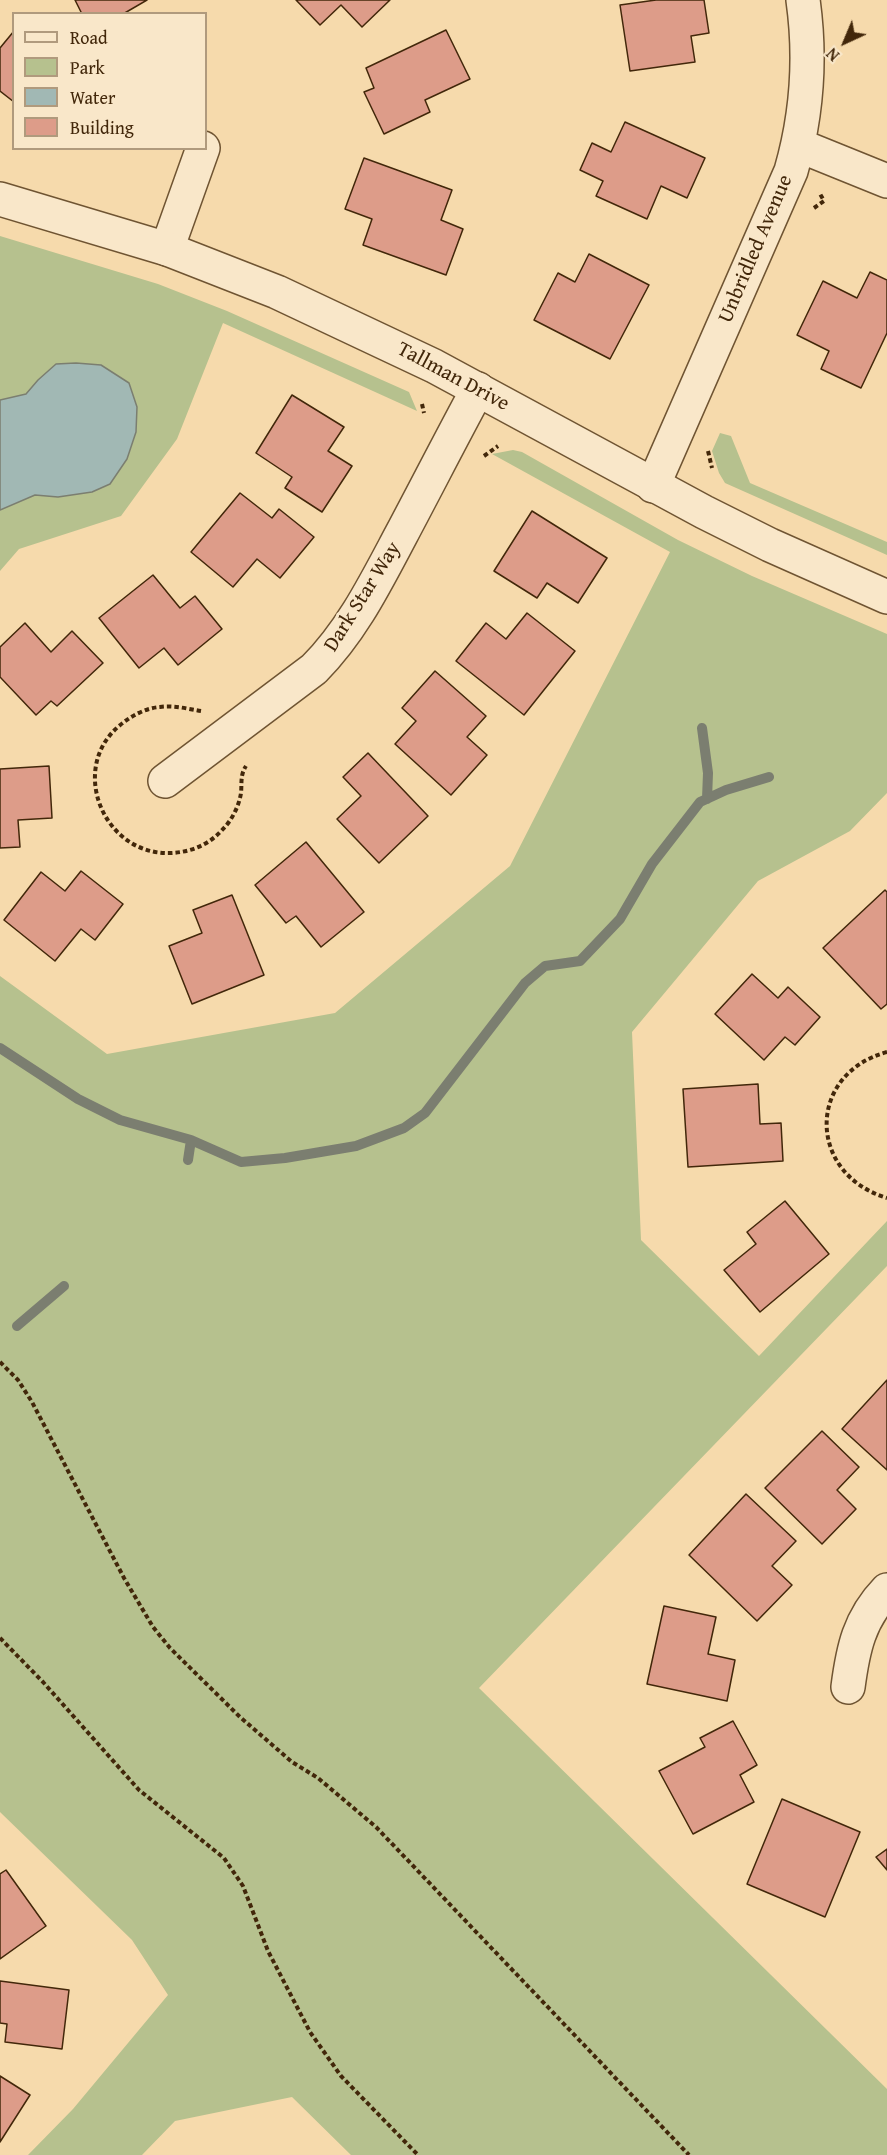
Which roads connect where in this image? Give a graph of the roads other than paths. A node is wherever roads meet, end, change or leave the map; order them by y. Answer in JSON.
{"nodes":[{"id":1,"x":802,"y":0,"type":"edge"},
{"id":2,"x":798,"y":145,"type":"junction"},
{"id":3,"x":202,"y":150,"type":"edge"},
{"id":4,"x":887,"y":182,"type":"edge"},
{"id":5,"x":0,"y":199,"type":"edge"},
{"id":6,"x":167,"y":249,"type":"junction"},
{"id":7,"x":478,"y":389,"type":"junction"},
{"id":8,"x":653,"y":486,"type":"junction"},
{"id":9,"x":887,"y":597,"type":"edge"},
{"id":10,"x":165,"y":781,"type":"dead end"},
{"id":11,"x":887,"y":1590,"type":"edge"},
{"id":12,"x":848,"y":1687,"type":"dead end"}],
"edges":[{"from":1,"to":2,"type":"street","name":"Unbridled Avenue"},
{"from":2,"to":4,"type":"street"},
{"from":2,"to":8,"type":"street","name":"Unbridled Avenue"},
{"from":3,"to":6,"type":"street"},
{"from":5,"to":6,"type":"street","name":"Tallman Drive"},
{"from":6,"to":7,"type":"street","name":"Tallman Drive"},
{"from":7,"to":8,"type":"street","name":"Tallman Drive"},
{"from":7,"to":10,"type":"street","name":"Dark Star Way"},
{"from":8,"to":9,"type":"street","name":"Tallman Drive"},
{"from":11,"to":12,"type":"street"}]}
